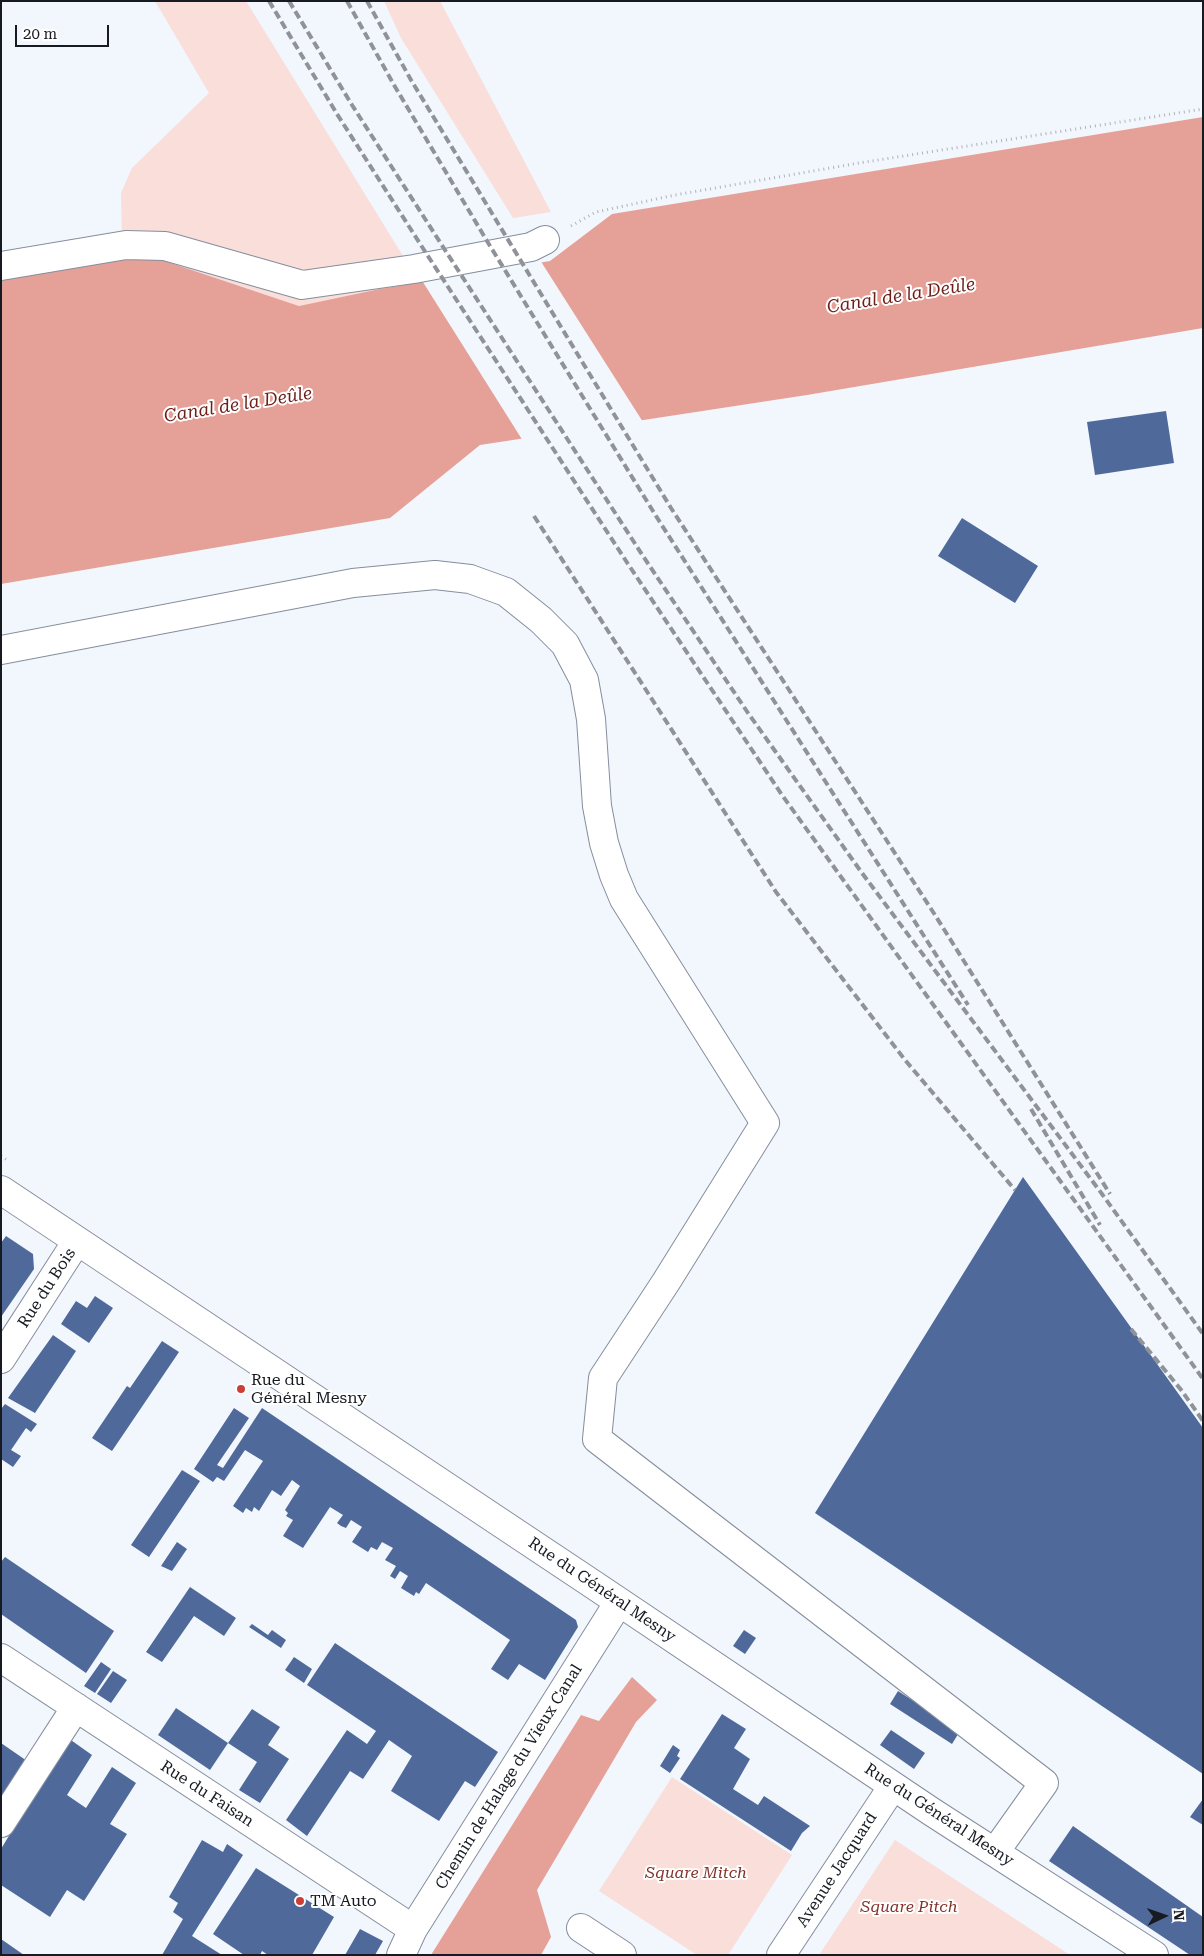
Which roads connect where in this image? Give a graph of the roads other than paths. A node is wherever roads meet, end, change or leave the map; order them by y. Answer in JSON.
{"nodes":[{"id":1,"x":545,"y":240,"type":"road end"},
{"id":2,"x":1,"y":266,"type":"edge"},
{"id":3,"x":1,"y":650,"type":"edge"},
{"id":4,"x":1,"y":1190,"type":"edge"},
{"id":5,"x":77,"y":1241,"type":"junction"},
{"id":6,"x":1,"y":1359,"type":"edge"},
{"id":7,"x":619,"y":1602,"type":"junction"},
{"id":8,"x":1,"y":1658,"type":"edge"},
{"id":9,"x":76,"y":1707,"type":"junction"},
{"id":10,"x":893,"y":1786,"type":"junction"},
{"id":11,"x":1,"y":1823,"type":"edge"},
{"id":12,"x":996,"y":1852,"type":"junction"},
{"id":13,"x":581,"y":1928,"type":"dead end"},
{"id":14,"x":413,"y":1929,"type":"junction"},
{"id":15,"x":401,"y":1955,"type":"edge"},
{"id":16,"x":622,"y":1955,"type":"edge"},
{"id":17,"x":781,"y":1955,"type":"edge"},
{"id":18,"x":1154,"y":1955,"type":"edge"}],
"edges":[{"from":1,"to":2,"type":"street"},
{"from":3,"to":12,"type":"street"},
{"from":4,"to":5,"type":"street","name":"Rue du Général Mesny"},
{"from":5,"to":6,"type":"street","name":"Rue du Bois"},
{"from":5,"to":7,"type":"street","name":"Rue du Général Mesny"},
{"from":7,"to":10,"type":"street","name":"Rue du Général Mesny"},
{"from":7,"to":14,"type":"street","name":"Chemin de Halage du Vieux Canal"},
{"from":8,"to":9,"type":"street","name":"Rue du Faisan"},
{"from":9,"to":11,"type":"street"},
{"from":9,"to":14,"type":"street","name":"Rue du Faisan"},
{"from":10,"to":12,"type":"street","name":"Rue du Général Mesny"},
{"from":10,"to":17,"type":"street","name":"Avenue Jacquard"},
{"from":12,"to":18,"type":"street","name":"Rue du Général Mesny"},
{"from":13,"to":16,"type":"street"},
{"from":14,"to":15,"type":"street","name":"Chemin de Halage du Vieux Canal"}]}
